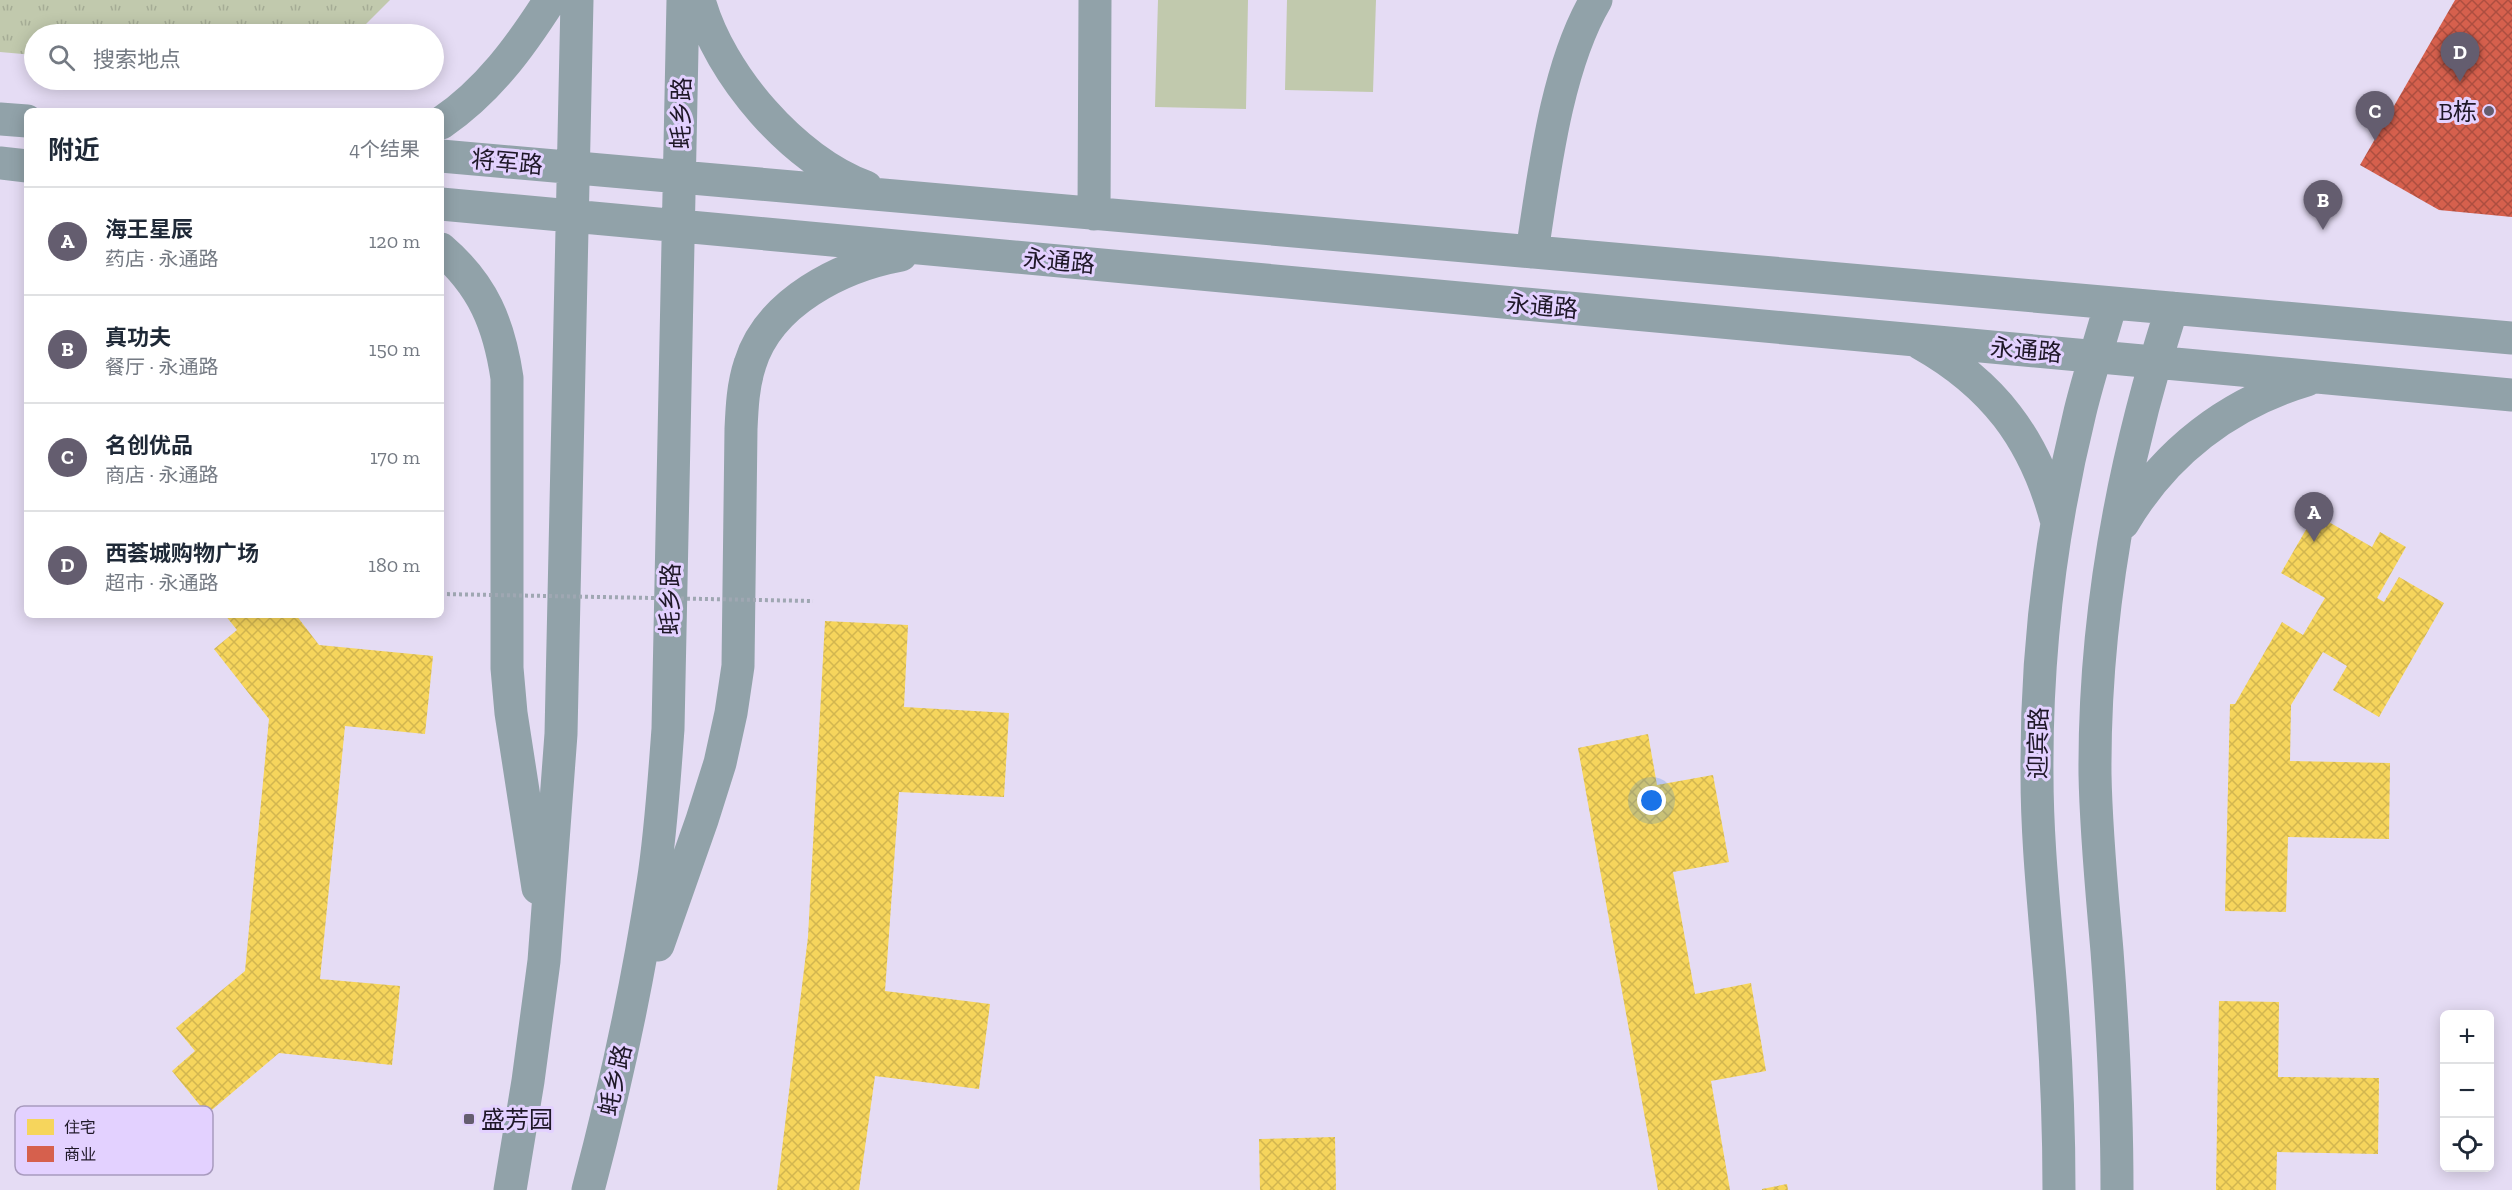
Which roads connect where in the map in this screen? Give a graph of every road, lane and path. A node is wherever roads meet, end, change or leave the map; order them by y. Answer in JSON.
{"nodes":[{"id":1,"x":550,"y":0,"type":"edge"},
{"id":2,"x":577,"y":0,"type":"edge"},
{"id":3,"x":683,"y":0,"type":"edge"},
{"id":4,"x":699,"y":0,"type":"edge"},
{"id":5,"x":1095,"y":0,"type":"edge"},
{"id":6,"x":1596,"y":0,"type":"edge"},
{"id":7,"x":0,"y":119,"type":"edge"},
{"id":8,"x":24,"y":121,"type":"edge"},
{"id":9,"x":444,"y":121,"type":"edge"},
{"id":10,"x":444,"y":156,"type":"edge"},
{"id":11,"x":0,"y":163,"type":"edge"},
{"id":12,"x":24,"y":166,"type":"edge"},
{"id":13,"x":574,"y":168,"type":"junction"},
{"id":14,"x":680,"y":177,"type":"junction"},
{"id":15,"x":896,"y":196,"type":"junction"},
{"id":16,"x":444,"y":204,"type":"edge"},
{"id":17,"x":1094,"y":214,"type":"junction"},
{"id":18,"x":573,"y":216,"type":"junction"},
{"id":19,"x":679,"y":226,"type":"junction"},
{"id":20,"x":939,"y":250,"type":"junction"},
{"id":21,"x":444,"y":252,"type":"edge"},
{"id":22,"x":1532,"y":252,"type":"junction"},
{"id":23,"x":2111,"y":303,"type":"junction"},
{"id":24,"x":2172,"y":308,"type":"junction"},
{"id":25,"x":2512,"y":338,"type":"edge"},
{"id":26,"x":1916,"y":340,"type":"junction"},
{"id":27,"x":2096,"y":357,"type":"junction"},
{"id":28,"x":2154,"y":362,"type":"junction"},
{"id":29,"x":2319,"y":377,"type":"junction"},
{"id":30,"x":2512,"y":395,"type":"edge"},
{"id":31,"x":2057,"y":524,"type":"junction"},
{"id":32,"x":2115,"y":538,"type":"junction"},
{"id":33,"x":444,"y":594,"type":"edge"},
{"id":34,"x":813,"y":601,"type":"dead end"},
{"id":35,"x":544,"y":961,"type":"junction"},
{"id":36,"x":624,"y":1043,"type":"junction"},
{"id":37,"x":510,"y":1190,"type":"edge"},
{"id":38,"x":588,"y":1190,"type":"edge"},
{"id":39,"x":2059,"y":1190,"type":"edge"},
{"id":40,"x":2117,"y":1190,"type":"edge"}],
"edges":[{"from":1,"to":9,"type":"street"},
{"from":2,"to":13,"type":"street"},
{"from":3,"to":14,"type":"street","name":"蚝乡路"},
{"from":4,"to":15,"type":"street"},
{"from":5,"to":17,"type":"street"},
{"from":6,"to":22,"type":"street"},
{"from":7,"to":8,"type":"street"},
{"from":10,"to":13,"type":"street","name":"将军路"},
{"from":11,"to":12,"type":"street"},
{"from":13,"to":14,"type":"street","name":"永通路"},
{"from":13,"to":18,"type":"street"},
{"from":14,"to":15,"type":"street","name":"永通路"},
{"from":14,"to":19,"type":"street","name":"蚝乡路"},
{"from":15,"to":17,"type":"street","name":"永通路"},
{"from":16,"to":18,"type":"street","name":"将军路"},
{"from":17,"to":22,"type":"street","name":"永通路"},
{"from":18,"to":19,"type":"street","name":"永通路"},
{"from":18,"to":35,"type":"street"},
{"from":19,"to":20,"type":"street","name":"永通路"},
{"from":19,"to":36,"type":"street","name":"蚝乡路"},
{"from":20,"to":26,"type":"street","name":"永通路"},
{"from":20,"to":36,"type":"street"},
{"from":21,"to":35,"type":"street"},
{"from":22,"to":23,"type":"street","name":"永通路"},
{"from":23,"to":24,"type":"street","name":"永通路"},
{"from":23,"to":27,"type":"street","name":"迎宾路"},
{"from":24,"to":25,"type":"street","name":"永通路"},
{"from":24,"to":28,"type":"street"},
{"from":26,"to":27,"type":"street","name":"永通路"},
{"from":26,"to":31,"type":"street"},
{"from":27,"to":28,"type":"street","name":"永通路"},
{"from":27,"to":31,"type":"street","name":"迎宾路"},
{"from":28,"to":29,"type":"street","name":"永通路"},
{"from":28,"to":32,"type":"street"},
{"from":29,"to":30,"type":"street","name":"永通路"},
{"from":29,"to":32,"type":"street"},
{"from":31,"to":39,"type":"street","name":"迎宾路"},
{"from":32,"to":40,"type":"street"},
{"from":33,"to":34,"type":"path","bridge":true},
{"from":35,"to":37,"type":"street"},
{"from":36,"to":38,"type":"street","name":"蚝乡路"}]}
